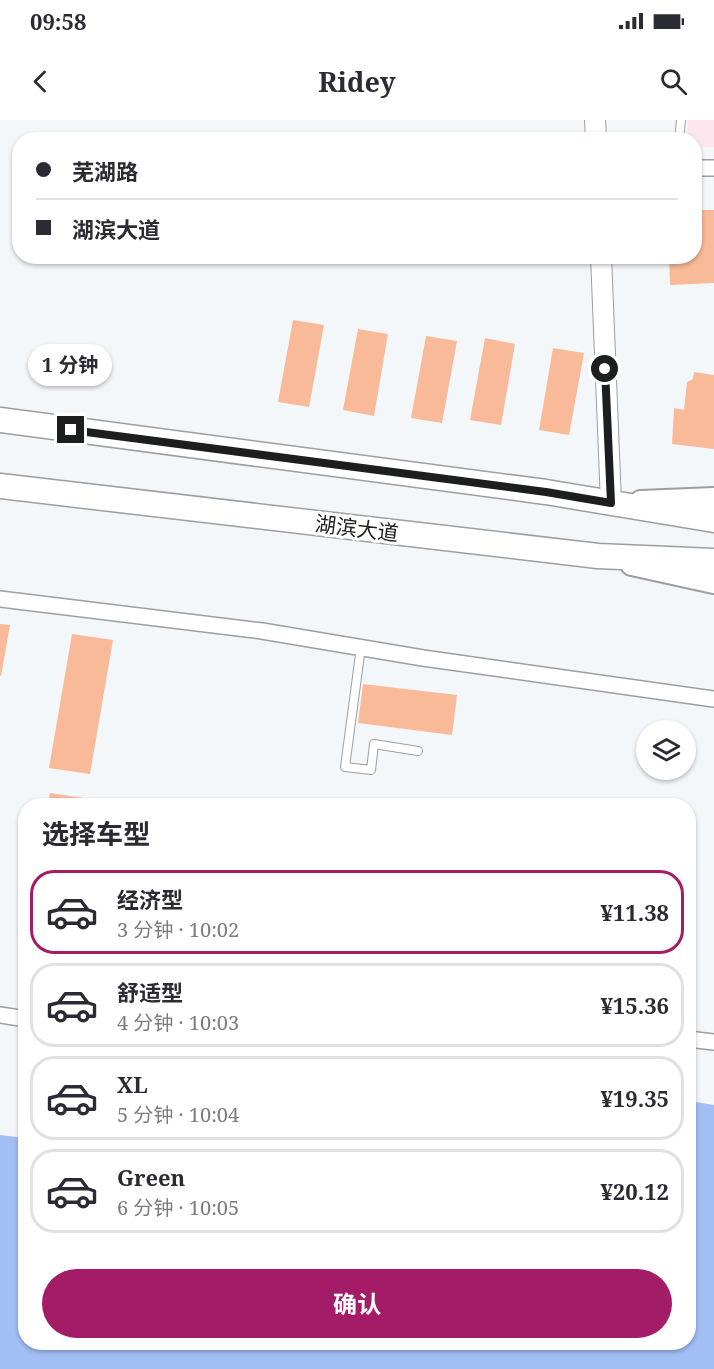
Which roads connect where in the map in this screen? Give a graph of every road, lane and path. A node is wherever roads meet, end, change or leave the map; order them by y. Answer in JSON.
{"nodes":[{"id":1,"x":601,"y":264,"type":"edge"},
{"id":2,"x":0,"y":420,"type":"edge"},
{"id":3,"x":0,"y":486,"type":"edge"},
{"id":4,"x":714,"y":499,"type":"edge"},
{"id":5,"x":611,"y":503,"type":"junction"},
{"id":6,"x":714,"y":520,"type":"edge"},
{"id":7,"x":598,"y":556,"type":"junction"},
{"id":8,"x":714,"y":561,"type":"edge"},
{"id":9,"x":714,"y":582,"type":"edge"},
{"id":10,"x":0,"y":599,"type":"edge"},
{"id":11,"x":361,"y":647,"type":"junction"},
{"id":12,"x":714,"y":699,"type":"edge"},
{"id":13,"x":418,"y":751,"type":"dead end"},
{"id":14,"x":0,"y":1015,"type":"edge"},
{"id":15,"x":18,"y":1018,"type":"edge"},
{"id":16,"x":696,"y":1040,"type":"edge"},
{"id":17,"x":714,"y":1042,"type":"edge"}],
"edges":[{"from":1,"to":5,"type":"street"},
{"from":2,"to":5,"type":"main road"},
{"from":3,"to":7,"type":"main road","name":"湖滨大道"},
{"from":4,"to":5,"type":"main road"},
{"from":5,"to":6,"type":"main road"},
{"from":7,"to":8,"type":"main road","name":"湖滨大道"},
{"from":7,"to":9,"type":"main road"},
{"from":10,"to":11,"type":"street"},
{"from":11,"to":12,"type":"street"},
{"from":11,"to":13,"type":"lane"},
{"from":14,"to":15,"type":"street"},
{"from":16,"to":17,"type":"street"}]}
